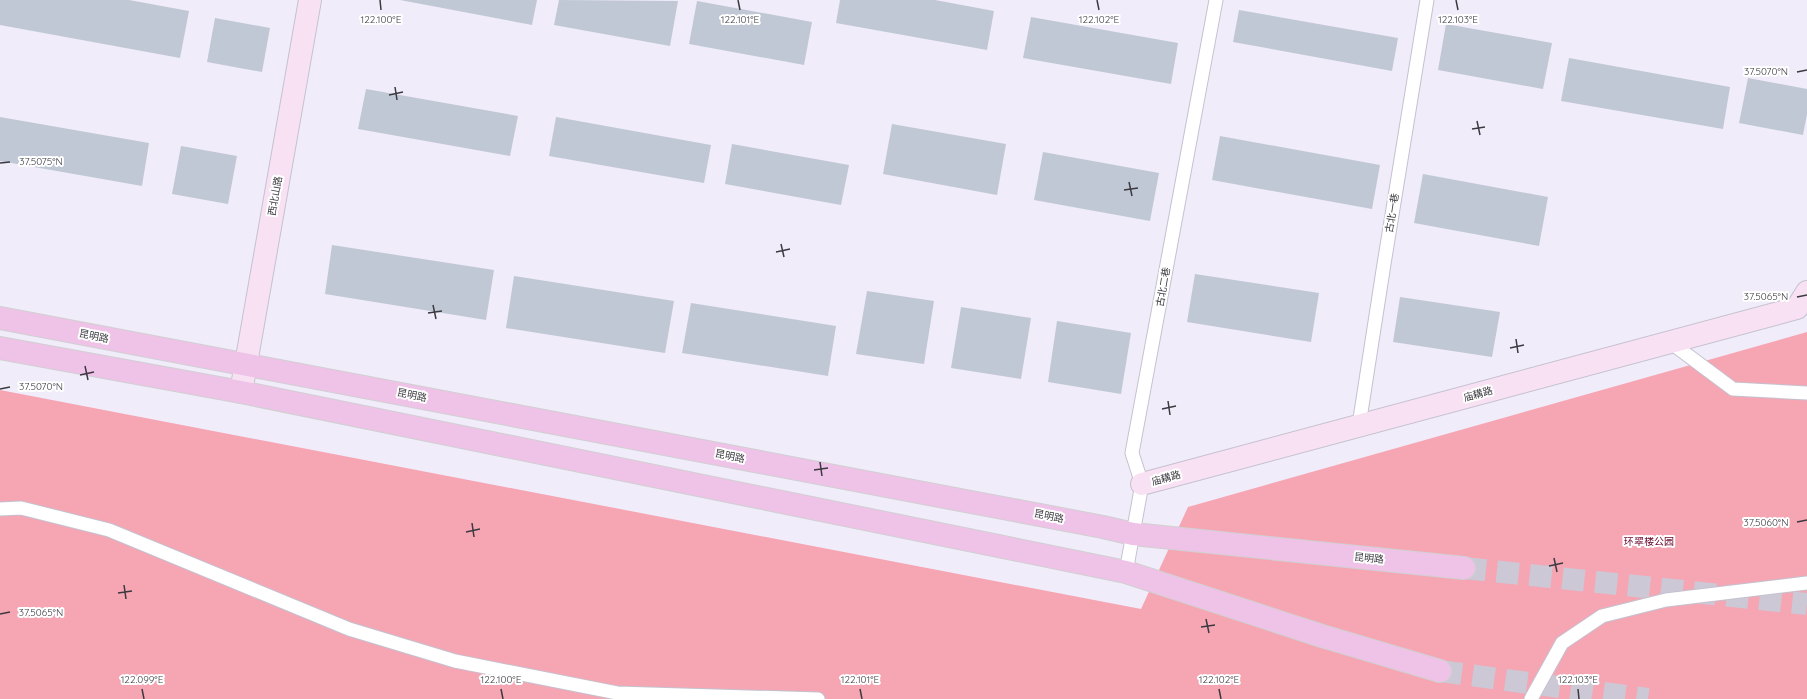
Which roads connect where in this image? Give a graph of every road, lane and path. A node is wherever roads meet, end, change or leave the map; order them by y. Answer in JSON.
{"nodes":[{"id":1,"x":310,"y":0,"type":"edge"},
{"id":2,"x":1216,"y":0,"type":"edge"},
{"id":3,"x":1427,"y":0,"type":"edge"},
{"id":4,"x":1807,"y":292,"type":"edge"},
{"id":5,"x":0,"y":318,"type":"edge"},
{"id":6,"x":1670,"y":342,"type":"junction"},
{"id":7,"x":0,"y":348,"type":"edge"},
{"id":8,"x":245,"y":364,"type":"junction"},
{"id":9,"x":241,"y":392,"type":"junction"},
{"id":10,"x":1807,"y":393,"type":"edge"},
{"id":11,"x":1359,"y":426,"type":"junction"},
{"id":12,"x":1142,"y":484,"type":"junction"},
{"id":13,"x":0,"y":509,"type":"edge"},
{"id":14,"x":1133,"y":534,"type":"junction"},
{"id":15,"x":1464,"y":568,"type":"tunnel mouth"},
{"id":16,"x":1126,"y":572,"type":"junction"},
{"id":17,"x":1807,"y":583,"type":"edge"},
{"id":18,"x":1440,"y":671,"type":"tunnel mouth"},
{"id":19,"x":818,"y":699,"type":"edge"},
{"id":20,"x":1531,"y":699,"type":"edge"}],
"edges":[{"from":1,"to":8,"type":"street","name":"西北山路"},
{"from":2,"to":12,"type":"lane","name":"古北二巷"},
{"from":3,"to":11,"type":"lane","name":"古北一巷"},
{"from":4,"to":6,"type":"street","name":"庙耩路"},
{"from":5,"to":8,"type":"main road","name":"昆明路"},
{"from":6,"to":10,"type":"lane"},
{"from":6,"to":11,"type":"street","name":"庙耩路"},
{"from":7,"to":9,"type":"main road"},
{"from":8,"to":9,"type":"street","name":"西北山路"},
{"from":8,"to":14,"type":"main road","name":"昆明路"},
{"from":9,"to":16,"type":"main road"},
{"from":11,"to":12,"type":"street","name":"庙耩路"},
{"from":12,"to":14,"type":"lane","name":"古北二巷"},
{"from":13,"to":19,"type":"lane"},
{"from":14,"to":15,"type":"main road","name":"昆明路"},
{"from":14,"to":16,"type":"lane","name":"古北二巷"},
{"from":16,"to":18,"type":"main road"},
{"from":17,"to":20,"type":"lane"}]}
